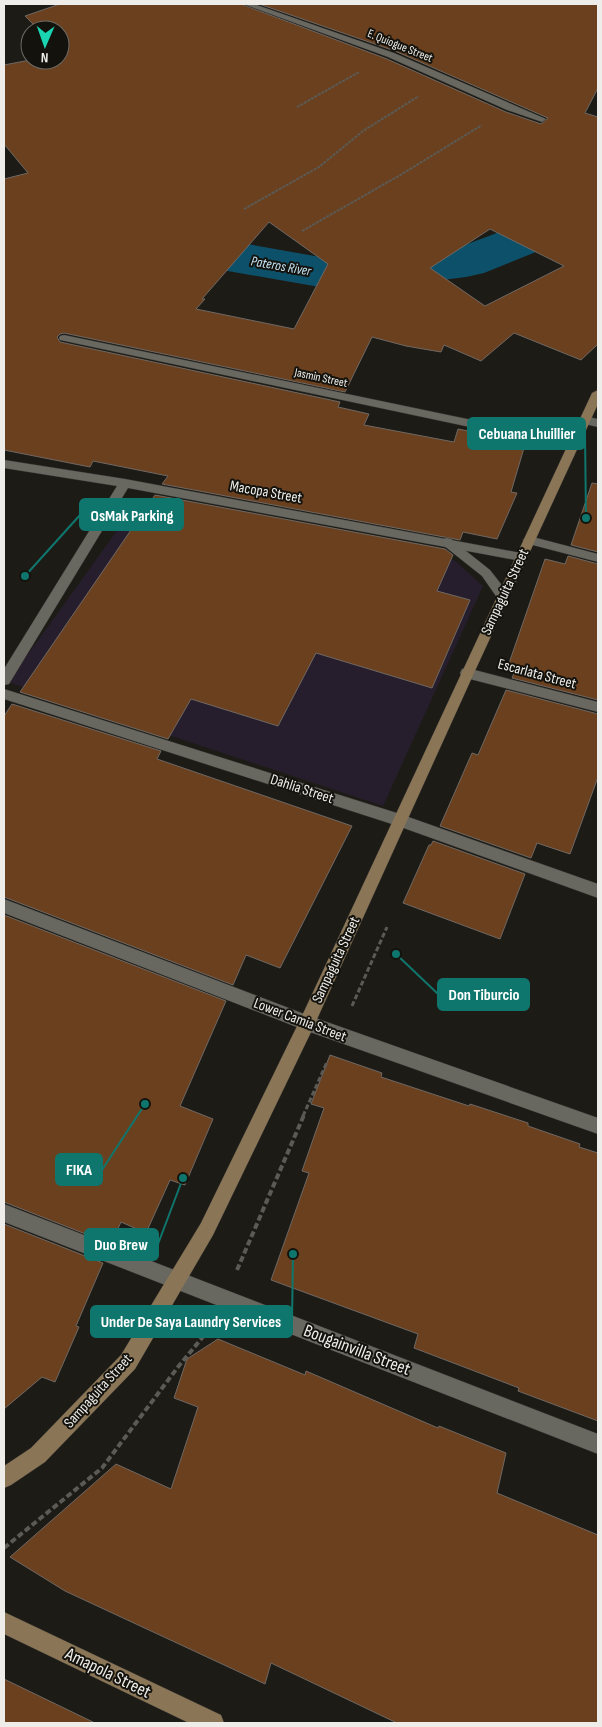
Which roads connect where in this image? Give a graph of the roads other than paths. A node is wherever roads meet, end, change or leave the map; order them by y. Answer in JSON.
{"nodes":[{"id":1,"x":247,"y":4,"type":"edge"},
{"id":2,"x":542,"y":119,"type":"dead end"},
{"id":3,"x":64,"y":338,"type":"dead end"},
{"id":4,"x":598,"y":393,"type":"edge"},
{"id":5,"x":584,"y":420,"type":"junction"},
{"id":6,"x":598,"y":423,"type":"edge"},
{"id":7,"x":573,"y":445,"type":"junction"},
{"id":8,"x":4,"y":464,"type":"edge"},
{"id":9,"x":125,"y":483,"type":"junction"},
{"id":10,"x":530,"y":540,"type":"junction"},
{"id":11,"x":447,"y":542,"type":"junction"},
{"id":12,"x":521,"y":558,"type":"junction"},
{"id":13,"x":598,"y":558,"type":"edge"},
{"id":14,"x":503,"y":596,"type":"junction"},
{"id":15,"x":467,"y":673,"type":"junction"},
{"id":16,"x":5,"y":676,"type":"edge"},
{"id":17,"x":4,"y":694,"type":"edge"},
{"id":18,"x":598,"y":707,"type":"edge"},
{"id":19,"x":400,"y":820,"type":"junction"},
{"id":20,"x":598,"y":891,"type":"edge"},
{"id":21,"x":4,"y":906,"type":"edge"},
{"id":22,"x":307,"y":1023,"type":"junction"},
{"id":23,"x":598,"y":1126,"type":"edge"},
{"id":24,"x":4,"y":1213,"type":"edge"},
{"id":25,"x":174,"y":1281,"type":"junction"},
{"id":26,"x":598,"y":1444,"type":"edge"},
{"id":27,"x":4,"y":1478,"type":"edge"},
{"id":28,"x":4,"y":1623,"type":"edge"},
{"id":29,"x":213,"y":1723,"type":"edge"}],
"edges":[{"from":1,"to":2,"type":"street","name":"E. Quiogue Street"},
{"from":3,"to":7,"type":"street","name":"Jasmin Street"},
{"from":4,"to":5,"type":"street","name":"Sampaguita Street"},
{"from":5,"to":6,"type":"street"},
{"from":5,"to":7,"type":"street","name":"Sampaguita Street"},
{"from":7,"to":10,"type":"street","name":"Sampaguita Street"},
{"from":8,"to":9,"type":"street","name":"Macopa Street"},
{"from":9,"to":11,"type":"street","name":"Macopa Street"},
{"from":9,"to":16,"type":"street"},
{"from":10,"to":12,"type":"street","name":"Sampaguita Street"},
{"from":10,"to":13,"type":"street"},
{"from":11,"to":12,"type":"street","name":"Macopa Street"},
{"from":11,"to":14,"type":"street"},
{"from":12,"to":14,"type":"street","name":"Sampaguita Street"},
{"from":14,"to":15,"type":"street","name":"Sampaguita Street"},
{"from":15,"to":18,"type":"street","name":"Escarlata Street"},
{"from":15,"to":19,"type":"street","name":"Sampaguita Street"},
{"from":17,"to":19,"type":"street","name":"Dahlia Street"},
{"from":19,"to":20,"type":"street","name":"Dahlia Street"},
{"from":19,"to":22,"type":"street","name":"Sampaguita Street"},
{"from":21,"to":22,"type":"street","name":"Lower Camia Street"},
{"from":22,"to":23,"type":"street","name":"Lower Camia Street"},
{"from":22,"to":25,"type":"street","name":"Sampaguita Street"},
{"from":24,"to":25,"type":"street","name":"Bougainvilla Street"},
{"from":25,"to":26,"type":"street","name":"Bougainvilla Street"},
{"from":25,"to":27,"type":"street","name":"Sampaguita Street"},
{"from":28,"to":29,"type":"street","name":"Amapola Street"}]}
